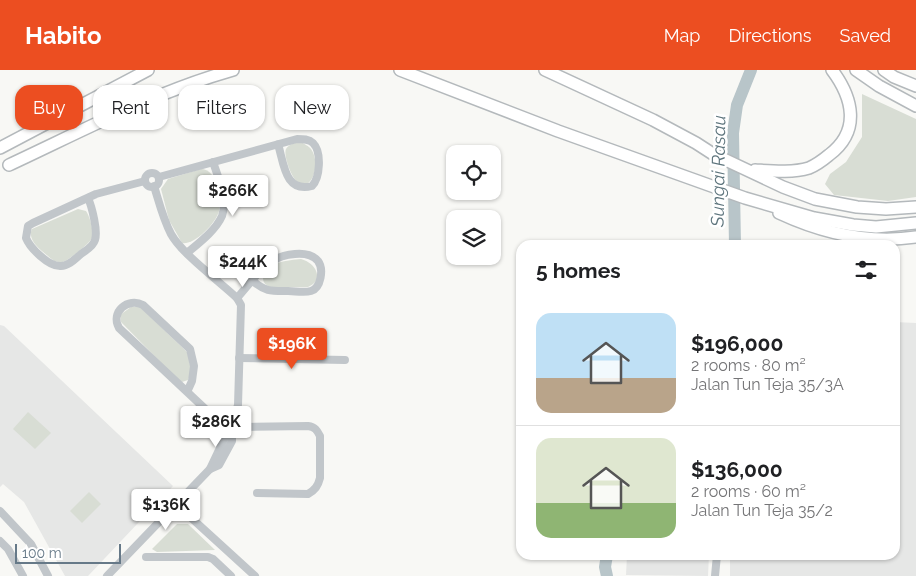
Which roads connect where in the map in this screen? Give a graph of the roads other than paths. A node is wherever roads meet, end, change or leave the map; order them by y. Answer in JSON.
{"nodes":[{"id":1,"x":148,"y":70,"type":"edge"},
{"id":2,"x":233,"y":70,"type":"edge"},
{"id":3,"x":400,"y":70,"type":"edge"},
{"id":4,"x":545,"y":70,"type":"edge"},
{"id":5,"x":832,"y":70,"type":"edge"},
{"id":6,"x":856,"y":70,"type":"edge"},
{"id":7,"x":884,"y":70,"type":"edge"},
{"id":8,"x":916,"y":86,"type":"edge"},
{"id":9,"x":916,"y":106,"type":"edge"},
{"id":10,"x":278,"y":144,"type":"junction"},
{"id":11,"x":0,"y":148,"type":"edge"},
{"id":12,"x":213,"y":162,"type":"junction"},
{"id":13,"x":9,"y":165,"type":"dead end"},
{"id":14,"x":748,"y":170,"type":"junction"},
{"id":15,"x":159,"y":177,"type":"junction"},
{"id":16,"x":145,"y":181,"type":"junction"},
{"id":17,"x":154,"y":186,"type":"junction"},
{"id":18,"x":88,"y":198,"type":"junction"},
{"id":19,"x":745,"y":198,"type":"junction"},
{"id":20,"x":916,"y":207,"type":"edge"},
{"id":21,"x":916,"y":223,"type":"edge"},
{"id":22,"x":916,"y":237,"type":"edge"},
{"id":23,"x":187,"y":253,"type":"junction"},
{"id":24,"x":253,"y":281,"type":"junction"},
{"id":25,"x":237,"y":298,"type":"junction"},
{"id":26,"x":239,"y":358,"type":"junction"},
{"id":27,"x":344,"y":360,"type":"dead end"},
{"id":28,"x":187,"y":392,"type":"junction"},
{"id":29,"x":234,"y":417,"type":"junction"},
{"id":30,"x":223,"y":422,"type":"junction"},
{"id":31,"x":241,"y":427,"type":"junction"},
{"id":32,"x":227,"y":436,"type":"junction"},
{"id":33,"x":210,"y":470,"type":"junction"},
{"id":34,"x":256,"y":494,"type":"dead end"},
{"id":35,"x":176,"y":504,"type":"junction"},
{"id":36,"x":0,"y":511,"type":"edge"},
{"id":37,"x":0,"y":541,"type":"edge"},
{"id":38,"x":146,"y":557,"type":"dead end"},
{"id":39,"x":716,"y":560,"type":"edge"},
{"id":40,"x":22,"y":576,"type":"edge"},
{"id":41,"x":48,"y":576,"type":"edge"},
{"id":42,"x":107,"y":576,"type":"edge"},
{"id":43,"x":231,"y":576,"type":"edge"},
{"id":44,"x":255,"y":576,"type":"edge"},
{"id":45,"x":715,"y":576,"type":"edge"}],
"edges":[{"from":1,"to":11,"type":"highway"},
{"from":2,"to":13,"type":"highway"},
{"from":3,"to":19,"type":"highway"},
{"from":4,"to":14,"type":"highway"},
{"from":5,"to":14,"type":"highway"},
{"from":6,"to":9,"type":"highway"},
{"from":7,"to":8,"type":"highway"},
{"from":10,"to":10,"type":"street"},
{"from":10,"to":12,"type":"street"},
{"from":12,"to":15,"type":"street"},
{"from":12,"to":23,"type":"street"},
{"from":14,"to":20,"type":"highway"},
{"from":15,"to":16,"type":"street"},
{"from":15,"to":17,"type":"street"},
{"from":16,"to":17,"type":"street"},
{"from":16,"to":18,"type":"street"},
{"from":17,"to":23,"type":"street"},
{"from":18,"to":18,"type":"street"},
{"from":19,"to":21,"type":"highway"},
{"from":19,"to":22,"type":"highway"},
{"from":23,"to":25,"type":"street"},
{"from":24,"to":24,"type":"street"},
{"from":24,"to":25,"type":"street"},
{"from":25,"to":26,"type":"street"},
{"from":26,"to":27,"type":"street"},
{"from":26,"to":29,"type":"street"},
{"from":28,"to":28,"type":"street"},
{"from":28,"to":30,"type":"street"},
{"from":29,"to":30,"type":"street"},
{"from":29,"to":31,"type":"street"},
{"from":30,"to":32,"type":"street"},
{"from":31,"to":32,"type":"street"},
{"from":31,"to":34,"type":"street"},
{"from":32,"to":33,"type":"street"},
{"from":32,"to":33,"type":"street"},
{"from":33,"to":35,"type":"street"},
{"from":35,"to":42,"type":"street"},
{"from":35,"to":44,"type":"street"},
{"from":36,"to":41,"type":"street"},
{"from":37,"to":40,"type":"street"},
{"from":38,"to":43,"type":"street"},
{"from":39,"to":45,"type":"street"}]}
